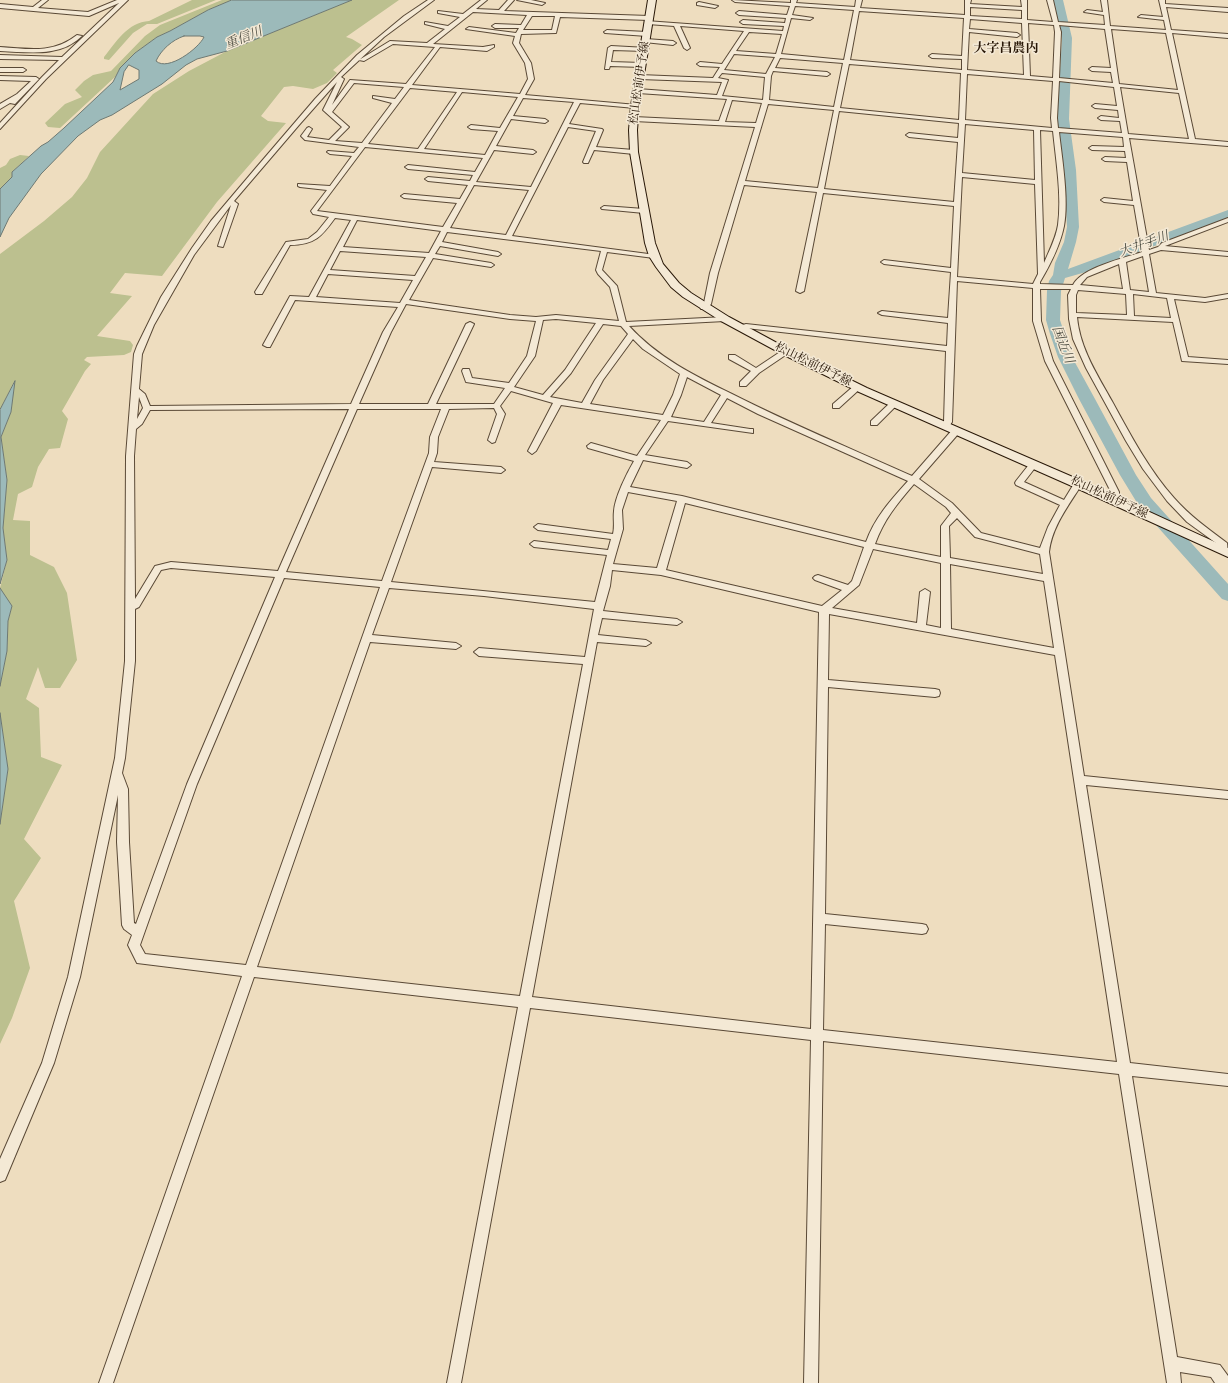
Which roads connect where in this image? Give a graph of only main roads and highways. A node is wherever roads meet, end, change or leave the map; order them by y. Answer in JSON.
{"nodes":[{"id":1,"x":652,"y":0,"type":"edge"},
{"id":2,"x":1227,"y":553,"type":"edge"}],
"edges":[{"from":1,"to":2,"type":"main road","name":"松山松前伊予線"}]}
